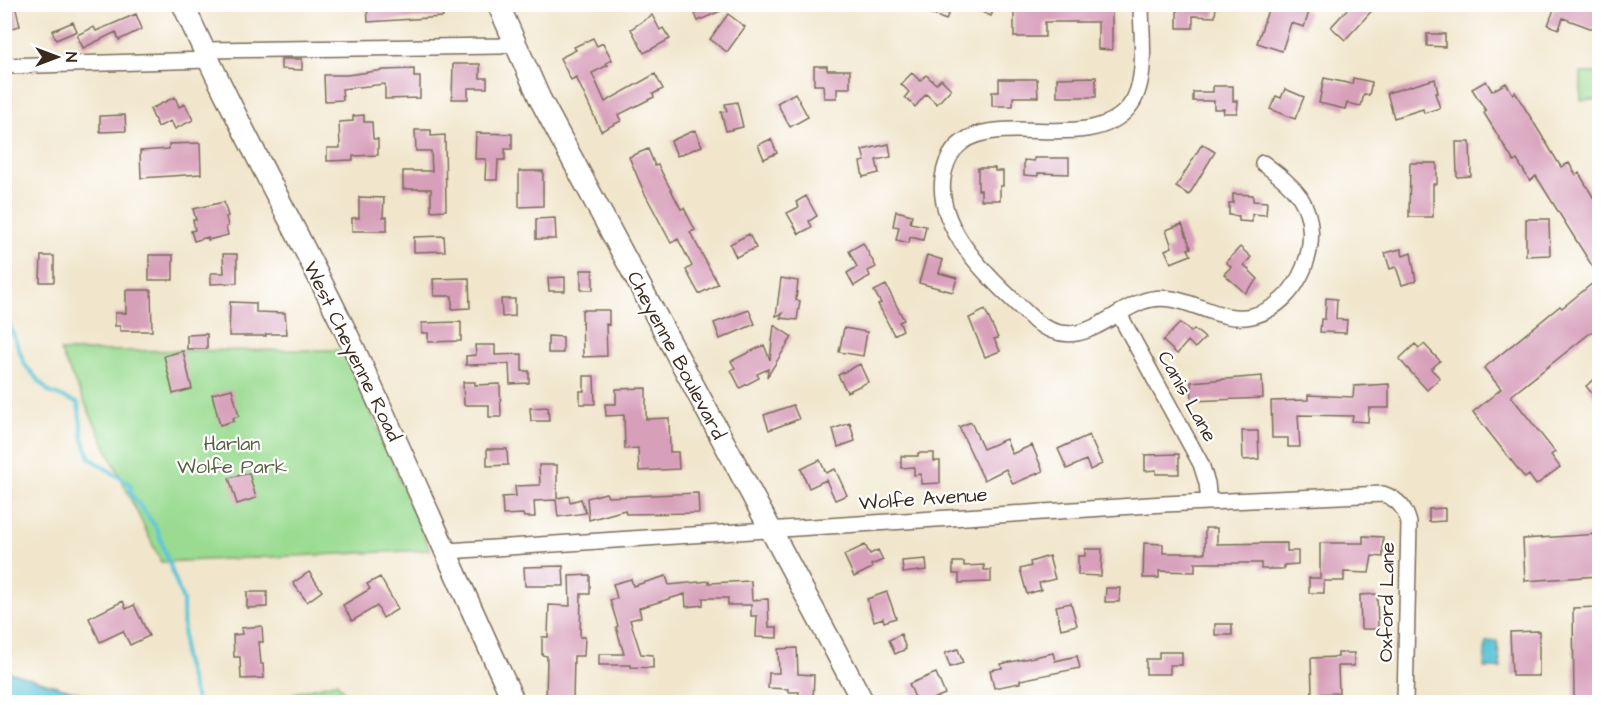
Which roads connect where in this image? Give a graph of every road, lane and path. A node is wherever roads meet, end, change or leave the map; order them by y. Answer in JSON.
{"nodes":[{"id":1,"x":183,"y":4,"type":"edge"},
{"id":2,"x":498,"y":4,"type":"edge"},
{"id":3,"x":1141,"y":4,"type":"edge"},
{"id":4,"x":513,"y":42,"type":"junction"},
{"id":5,"x":206,"y":55,"type":"junction"},
{"id":6,"x":4,"y":66,"type":"edge"},
{"id":7,"x":1263,"y":163,"type":"dead end"},
{"id":8,"x":1119,"y":314,"type":"junction"},
{"id":9,"x":1209,"y":502,"type":"junction"},
{"id":10,"x":1400,"y":504,"type":"joint"},
{"id":11,"x":770,"y":530,"type":"junction"},
{"id":12,"x":447,"y":551,"type":"junction"},
{"id":13,"x":514,"y":702,"type":"edge"},
{"id":14,"x":863,"y":702,"type":"edge"},
{"id":15,"x":1405,"y":702,"type":"edge"}],
"edges":[{"from":1,"to":5,"type":"main road","name":"West Cheyenne Road"},
{"from":2,"to":4,"type":"main road","name":"Cheyenne Boulevard"},
{"from":3,"to":8,"type":"street"},
{"from":4,"to":5,"type":"street"},
{"from":4,"to":11,"type":"main road","name":"Cheyenne Boulevard"},
{"from":5,"to":6,"type":"street"},
{"from":5,"to":12,"type":"main road","name":"West Cheyenne Road"},
{"from":7,"to":8,"type":"street"},
{"from":8,"to":9,"type":"street","name":"Canis Lane"},
{"from":9,"to":10,"type":"street","name":"Wolfe Avenue"},
{"from":9,"to":11,"type":"street","name":"Wolfe Avenue"},
{"from":10,"to":15,"type":"street","name":"Oxford Lane"},
{"from":11,"to":12,"type":"street","name":"Wolfe Avenue"},
{"from":11,"to":14,"type":"main road","name":"Cheyenne Boulevard"},
{"from":12,"to":13,"type":"main road","name":"West Cheyenne Road"}]}
